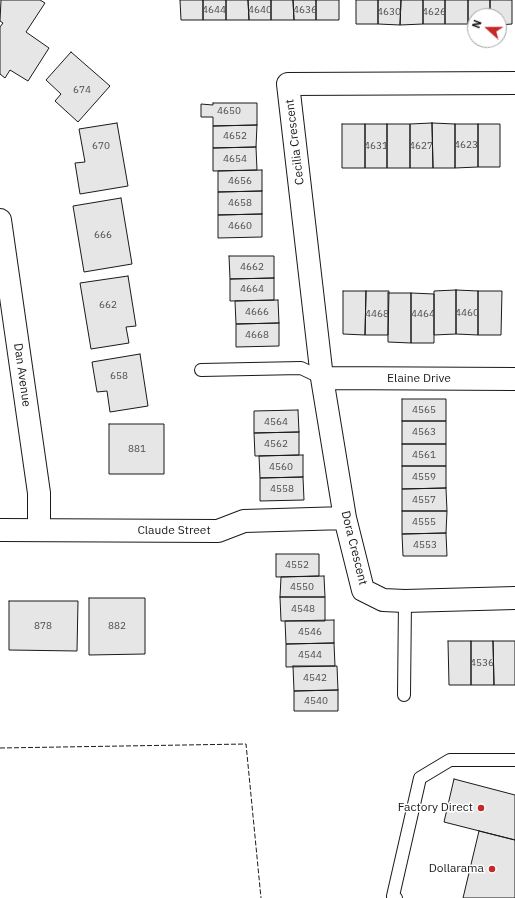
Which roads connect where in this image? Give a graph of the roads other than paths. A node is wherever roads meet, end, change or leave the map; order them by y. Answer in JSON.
{"nodes":[{"id":1,"x":515,"y":84,"type":"edge"},
{"id":2,"x":0,"y":220,"type":"edge"},
{"id":3,"x":201,"y":370,"type":"dead end"},
{"id":4,"x":322,"y":378,"type":"junction"},
{"id":5,"x":515,"y":379,"type":"edge"},
{"id":6,"x":346,"y":518,"type":"junction"},
{"id":7,"x":0,"y":530,"type":"edge"},
{"id":8,"x":39,"y":530,"type":"junction"},
{"id":9,"x":515,"y":598,"type":"edge"},
{"id":10,"x":405,"y":601,"type":"junction"},
{"id":11,"x":404,"y":695,"type":"dead end"},
{"id":12,"x":515,"y":760,"type":"edge"},
{"id":13,"x":396,"y":898,"type":"edge"}],
"edges":[{"from":1,"to":4,"type":"street","name":"Cecilia Crescent"},
{"from":2,"to":8,"type":"street","name":"Dan Avenue"},
{"from":3,"to":4,"type":"lane"},
{"from":4,"to":5,"type":"street","name":"Elaine Drive"},
{"from":4,"to":6,"type":"street","name":"Dora Crescent"},
{"from":6,"to":8,"type":"street","name":"Claude Street"},
{"from":6,"to":10,"type":"street","name":"Dora Crescent"},
{"from":7,"to":8,"type":"street","name":"Claude Street"},
{"from":9,"to":10,"type":"street","name":"Dora Crescent"},
{"from":10,"to":11,"type":"lane"},
{"from":12,"to":13,"type":"lane"}]}
